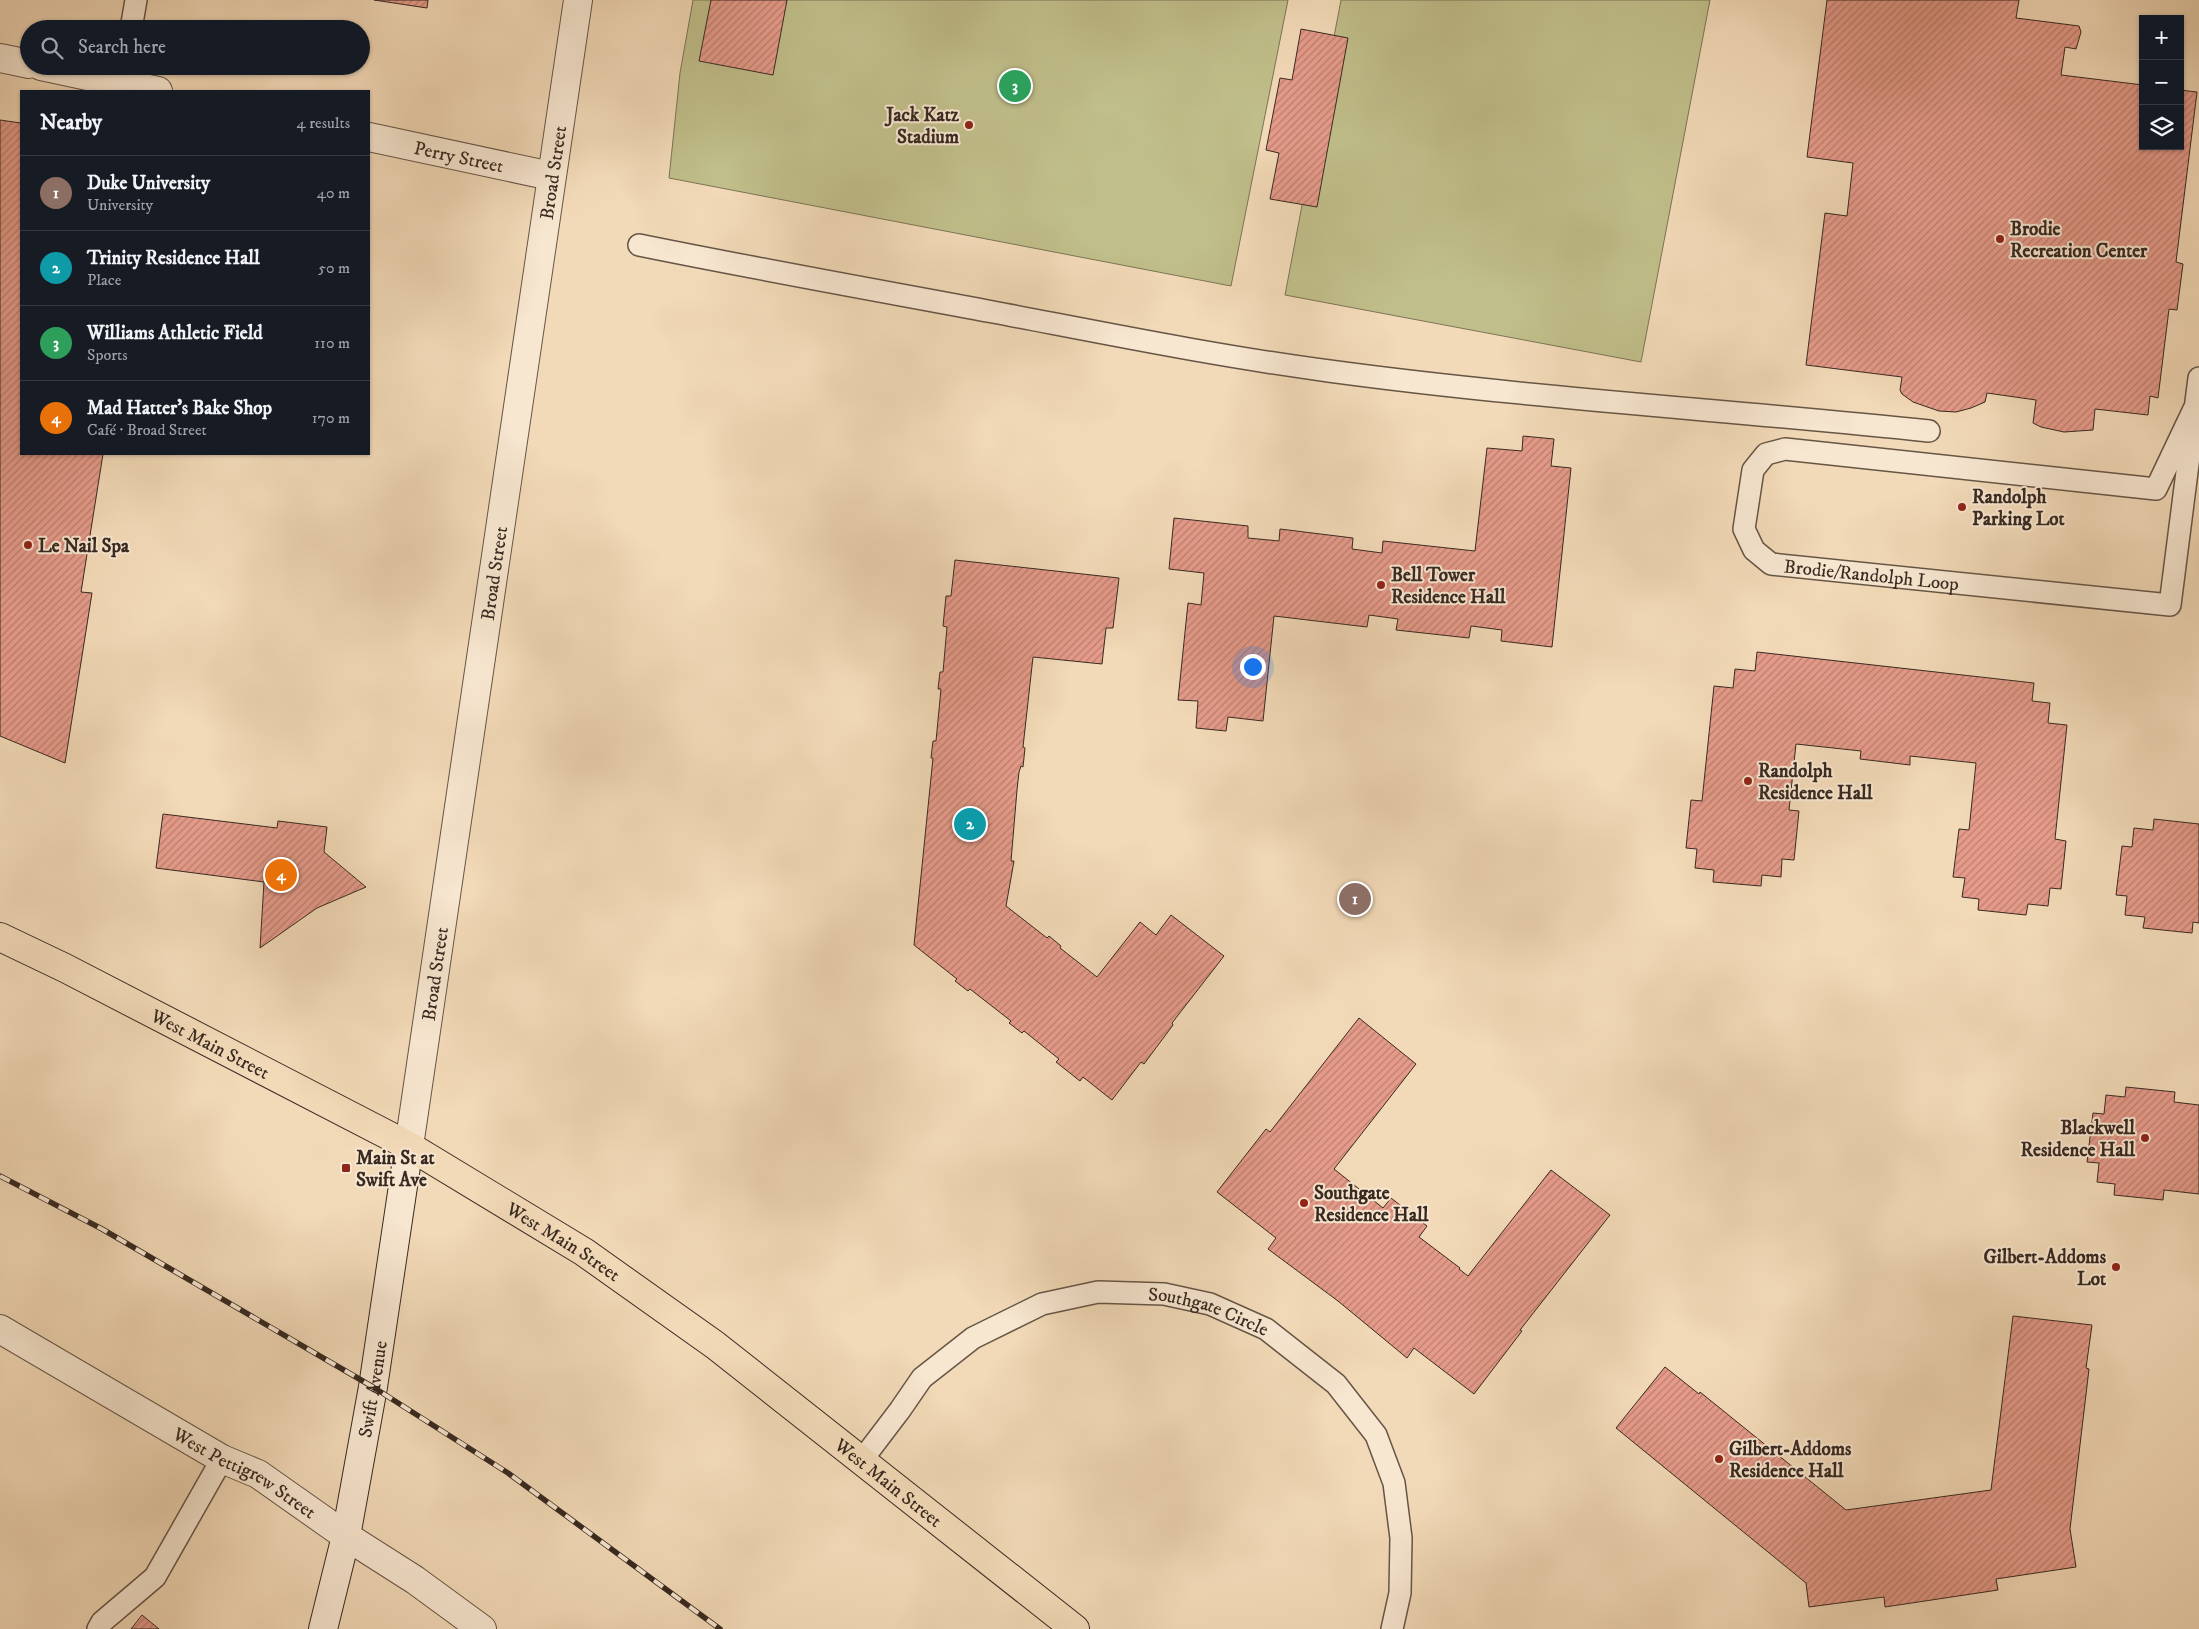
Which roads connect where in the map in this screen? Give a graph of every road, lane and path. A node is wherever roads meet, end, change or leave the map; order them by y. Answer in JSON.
{"nodes":[{"id":1,"x":136,"y":0,"type":"edge"},
{"id":2,"x":578,"y":0,"type":"edge"},
{"id":3,"x":133,"y":20,"type":"edge"},
{"id":4,"x":0,"y":58,"type":"edge"},
{"id":5,"x":20,"y":62,"type":"edge"},
{"id":6,"x":123,"y":75,"type":"edge"},
{"id":7,"x":156,"y":90,"type":"edge"},
{"id":8,"x":370,"y":137,"type":"edge"},
{"id":9,"x":551,"y":176,"type":"junction"},
{"id":10,"x":639,"y":244,"type":"dead end"},
{"id":11,"x":2199,"y":378,"type":"edge"},
{"id":12,"x":2194,"y":409,"type":"junction"},
{"id":13,"x":1929,"y":431,"type":"dead end"},
{"id":14,"x":0,"y":937,"type":"edge"},
{"id":15,"x":409,"y":1146,"type":"junction"},
{"id":16,"x":0,"y":1329,"type":"edge"},
{"id":17,"x":222,"y":1459,"type":"junction"},
{"id":18,"x":862,"y":1460,"type":"junction"},
{"id":19,"x":346,"y":1536,"type":"junction"},
{"id":20,"x":98,"y":1629,"type":"edge"},
{"id":21,"x":323,"y":1629,"type":"edge"},
{"id":22,"x":482,"y":1629,"type":"edge"},
{"id":23,"x":1075,"y":1629,"type":"edge"},
{"id":24,"x":1392,"y":1629,"type":"edge"}],
"edges":[{"from":1,"to":3,"type":"lane"},
{"from":2,"to":9,"type":"street","name":"Broad Street"},
{"from":4,"to":5,"type":"street"},
{"from":6,"to":7,"type":"street"},
{"from":8,"to":9,"type":"street","name":"Perry Street"},
{"from":9,"to":15,"type":"street","name":"Broad Street"},
{"from":10,"to":13,"type":"lane"},
{"from":11,"to":12,"type":"lane"},
{"from":12,"to":12,"type":"lane","name":"Brodie/Randolph Loop"},
{"from":14,"to":15,"type":"main road","name":"West Main Street"},
{"from":15,"to":18,"type":"main road","name":"West Main Street"},
{"from":15,"to":19,"type":"street","name":"Swift Avenue"},
{"from":16,"to":17,"type":"street","name":"West Pettigrew Street"},
{"from":17,"to":19,"type":"street","name":"West Pettigrew Street"},
{"from":17,"to":20,"type":"lane"},
{"from":18,"to":23,"type":"main road","name":"West Main Street"},
{"from":18,"to":24,"type":"lane","name":"Southgate Circle"},
{"from":19,"to":21,"type":"street","name":"Swift Avenue"},
{"from":19,"to":22,"type":"street","name":"West Pettigrew Street"}]}
